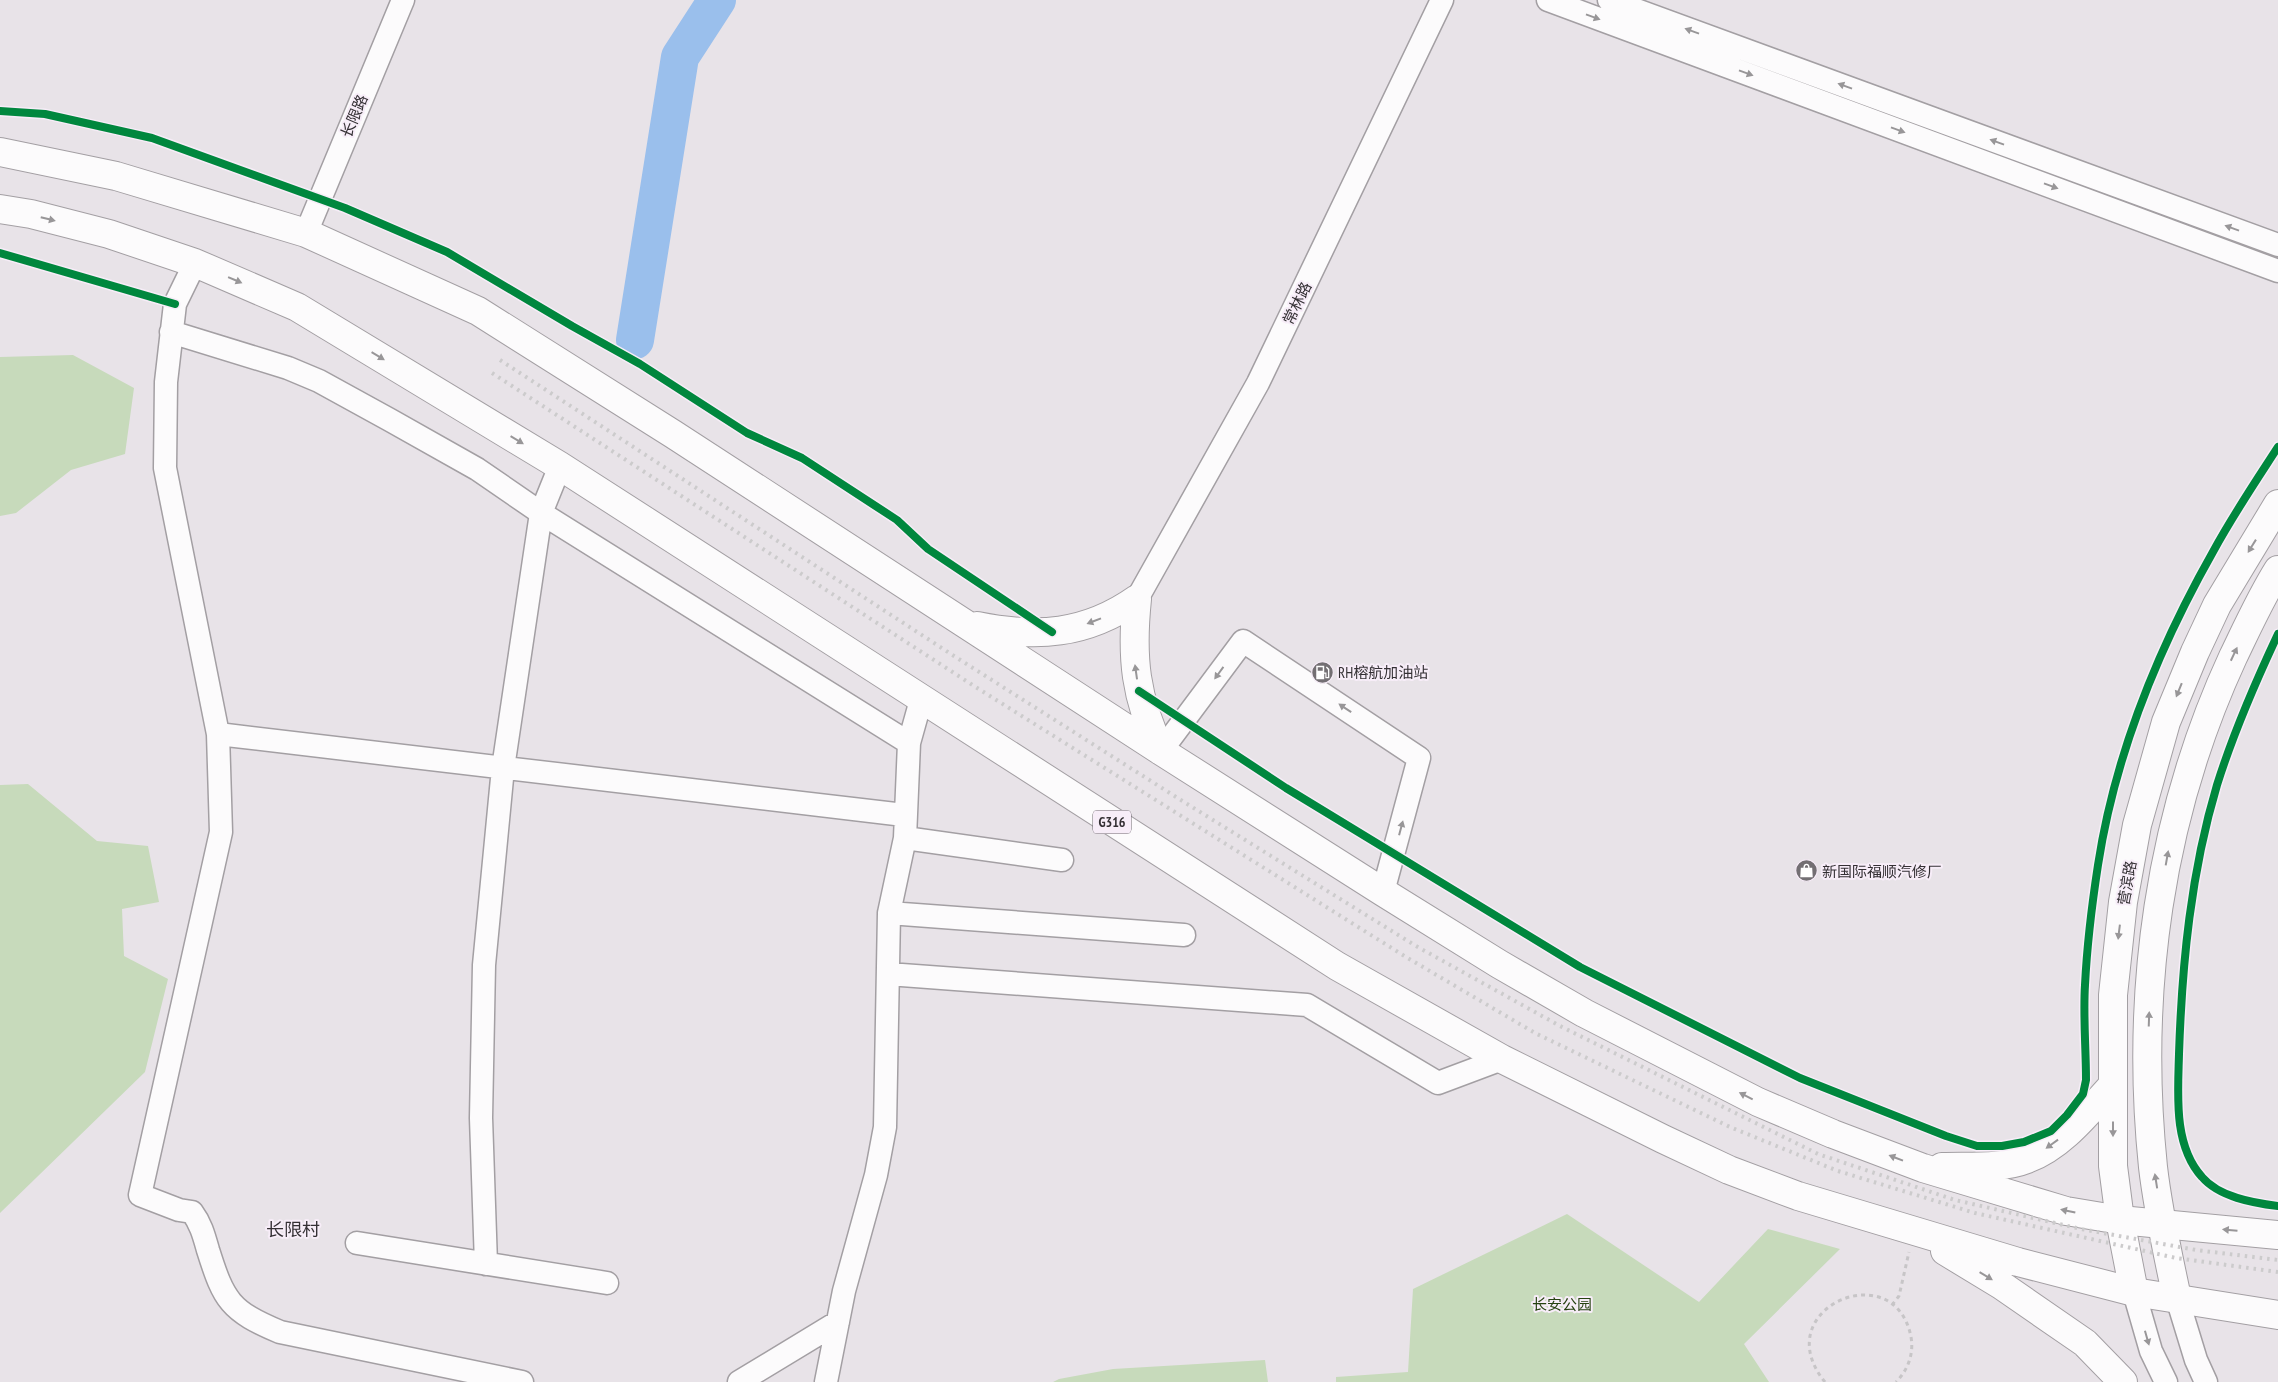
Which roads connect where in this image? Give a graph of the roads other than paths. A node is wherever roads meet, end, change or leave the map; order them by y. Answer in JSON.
{"nodes":[{"id":1,"x":402,"y":0,"type":"edge"},
{"id":2,"x":1442,"y":0,"type":"edge"},
{"id":3,"x":1548,"y":0,"type":"edge"},
{"id":4,"x":1609,"y":0,"type":"edge"},
{"id":5,"x":0,"y":152,"type":"edge"},
{"id":6,"x":0,"y":209,"type":"edge"},
{"id":7,"x":306,"y":233,"type":"junction"},
{"id":8,"x":2278,"y":245,"type":"edge"},
{"id":9,"x":195,"y":263,"type":"junction"},
{"id":10,"x":2278,"y":270,"type":"edge"},
{"id":11,"x":171,"y":332,"type":"junction"},
{"id":12,"x":560,"y":466,"type":"junction"},
{"id":13,"x":2278,"y":504,"type":"edge"},
{"id":14,"x":541,"y":513,"type":"junction"},
{"id":15,"x":2278,"y":570,"type":"edge"},
{"id":16,"x":1137,"y":598,"type":"junction"},
{"id":17,"x":965,"y":624,"type":"junction"},
{"id":18,"x":921,"y":700,"type":"junction"},
{"id":19,"x":218,"y":734,"type":"junction"},
{"id":20,"x":909,"y":744,"type":"junction"},
{"id":21,"x":1161,"y":751,"type":"junction"},
{"id":22,"x":503,"y":768,"type":"junction"},
{"id":23,"x":904,"y":815,"type":"junction"},
{"id":24,"x":904,"y":838,"type":"junction"},
{"id":25,"x":1062,"y":860,"type":"dead end"},
{"id":26,"x":1383,"y":892,"type":"junction"},
{"id":27,"x":889,"y":913,"type":"junction"},
{"id":28,"x":1184,"y":935,"type":"dead end"},
{"id":29,"x":888,"y":974,"type":"junction"},
{"id":30,"x":1502,"y":1059,"type":"junction"},
{"id":31,"x":2112,"y":1086,"type":"junction"},
{"id":32,"x":1922,"y":1168,"type":"junction"},
{"id":33,"x":2120,"y":1220,"type":"junction"},
{"id":34,"x":2162,"y":1225,"type":"junction"},
{"id":35,"x":1914,"y":1232,"type":"junction"},
{"id":36,"x":2278,"y":1235,"type":"edge"},
{"id":37,"x":357,"y":1243,"type":"dead end"},
{"id":38,"x":486,"y":1264,"type":"junction"},
{"id":39,"x":607,"y":1283,"type":"dead end"},
{"id":40,"x":2134,"y":1292,"type":"junction"},
{"id":41,"x":2177,"y":1298,"type":"junction"},
{"id":42,"x":2278,"y":1315,"type":"edge"},
{"id":43,"x":838,"y":1322,"type":"junction"},
{"id":44,"x":522,"y":1382,"type":"edge"},
{"id":45,"x":739,"y":1382,"type":"edge"},
{"id":46,"x":826,"y":1382,"type":"edge"},
{"id":47,"x":2123,"y":1382,"type":"edge"},
{"id":48,"x":2166,"y":1382,"type":"edge"},
{"id":49,"x":2206,"y":1382,"type":"edge"}],
"edges":[{"from":1,"to":7,"type":"street","name":"长限路"},
{"from":2,"to":16,"type":"street","name":"常林路"},
{"from":3,"to":10,"type":"street","one_way":true},
{"from":8,"to":4,"type":"street","one_way":true},
{"from":5,"to":7,"type":"main road"},
{"from":6,"to":9,"type":"main road","number":"G316","one_way":true},
{"from":7,"to":17,"type":"main road"},
{"from":9,"to":11,"type":"street"},
{"from":9,"to":12,"type":"main road","number":"G316","one_way":true},
{"from":11,"to":14,"type":"street"},
{"from":11,"to":19,"type":"street"},
{"from":12,"to":14,"type":"street"},
{"from":12,"to":18,"type":"main road","number":"G316"},
{"from":13,"to":31,"type":"main road","name":"营滨路","one_way":true},
{"from":14,"to":20,"type":"street"},
{"from":14,"to":22,"type":"street"},
{"from":34,"to":15,"type":"main road","one_way":true},
{"from":16,"to":17,"type":"main road","one_way":true},
{"from":21,"to":16,"type":"main road","one_way":true},
{"from":17,"to":21,"type":"main road"},
{"from":18,"to":20,"type":"street"},
{"from":18,"to":30,"type":"main road","number":"G316"},
{"from":19,"to":22,"type":"street"},
{"from":19,"to":44,"type":"street"},
{"from":20,"to":23,"type":"street"},
{"from":21,"to":26,"type":"main road"},
{"from":26,"to":21,"type":"street","one_way":true},
{"from":22,"to":23,"type":"street"},
{"from":22,"to":38,"type":"street"},
{"from":23,"to":24,"type":"street"},
{"from":24,"to":25,"type":"street"},
{"from":24,"to":27,"type":"street"},
{"from":32,"to":26,"type":"main road","one_way":true},
{"from":27,"to":28,"type":"street"},
{"from":27,"to":29,"type":"street"},
{"from":29,"to":30,"type":"street"},
{"from":29,"to":43,"type":"street"},
{"from":30,"to":35,"type":"main road","number":"G316"},
{"from":31,"to":32,"type":"main road","one_way":true},
{"from":31,"to":33,"type":"main road","name":"营滨路","one_way":true},
{"from":33,"to":32,"type":"main road","one_way":true},
{"from":33,"to":34,"type":"main road"},
{"from":33,"to":40,"type":"main road","name":"营滨路"},
{"from":36,"to":34,"type":"main road","one_way":true},
{"from":34,"to":41,"type":"main road"},
{"from":35,"to":40,"type":"main road","number":"G316"},
{"from":35,"to":47,"type":"main road","one_way":true},
{"from":37,"to":38,"type":"street"},
{"from":38,"to":39,"type":"street"},
{"from":40,"to":41,"type":"main road","number":"G316"},
{"from":40,"to":48,"type":"street","one_way":true},
{"from":41,"to":42,"type":"main road","number":"G316"},
{"from":41,"to":49,"type":"street"},
{"from":43,"to":45,"type":"street"},
{"from":43,"to":46,"type":"street"}]}
